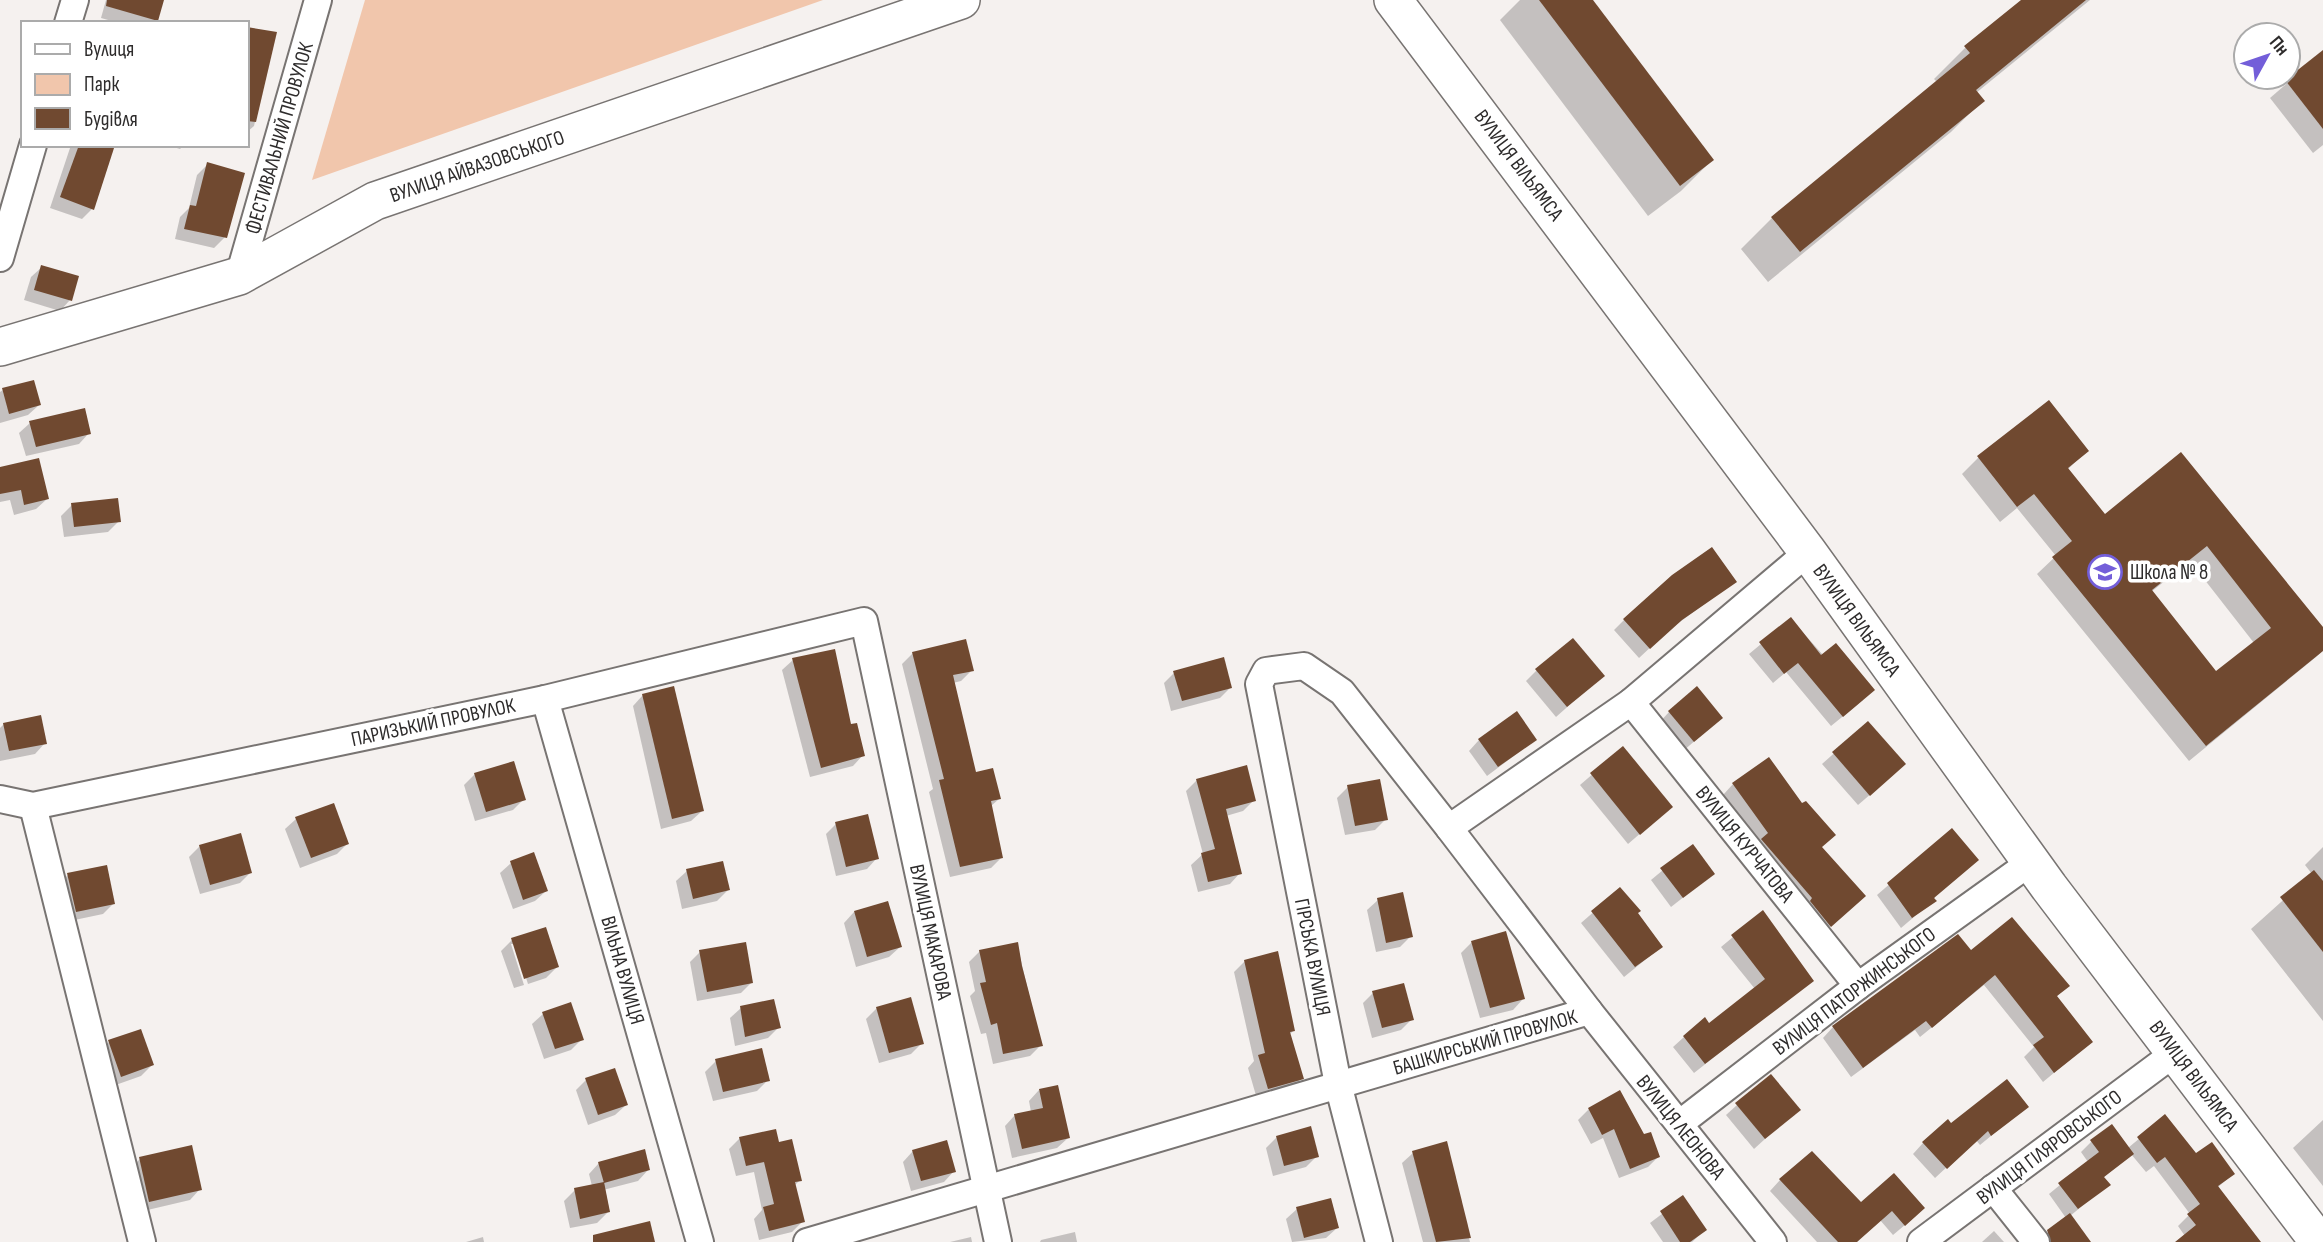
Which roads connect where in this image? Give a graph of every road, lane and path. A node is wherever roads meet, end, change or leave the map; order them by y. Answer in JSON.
{"nodes":[{"id":1,"x":75,"y":0,"type":"edge"},
{"id":2,"x":318,"y":0,"type":"edge"},
{"id":3,"x":961,"y":0,"type":"edge"},
{"id":4,"x":1393,"y":0,"type":"edge"},
{"id":5,"x":69,"y":21,"type":"edge"},
{"id":6,"x":32,"y":147,"type":"edge"},
{"id":7,"x":0,"y":258,"type":"edge"},
{"id":8,"x":239,"y":276,"type":"junction"},
{"id":9,"x":0,"y":347,"type":"edge"},
{"id":10,"x":1808,"y":552,"type":"junction"},
{"id":11,"x":864,"y":621,"type":"joint"},
{"id":12,"x":1266,"y":671,"type":"joint"},
{"id":13,"x":545,"y":699,"type":"junction"},
{"id":14,"x":1631,"y":702,"type":"junction"},
{"id":15,"x":0,"y":799,"type":"edge"},
{"id":16,"x":33,"y":806,"type":"junction"},
{"id":17,"x":1449,"y":828,"type":"junction"},
{"id":18,"x":2031,"y":862,"type":"junction"},
{"id":19,"x":1858,"y":986,"type":"junction"},
{"id":20,"x":1589,"y":1011,"type":"junction"},
{"id":21,"x":2176,"y":1052,"type":"junction"},
{"id":22,"x":1338,"y":1084,"type":"junction"},
{"id":23,"x":1679,"y":1124,"type":"junction"},
{"id":24,"x":1993,"y":1188,"type":"junction"},
{"id":25,"x":987,"y":1190,"type":"junction"},
{"id":26,"x":142,"y":1242,"type":"edge"},
{"id":27,"x":701,"y":1242,"type":"edge"},
{"id":28,"x":809,"y":1242,"type":"edge"},
{"id":29,"x":998,"y":1242,"type":"edge"},
{"id":30,"x":1379,"y":1242,"type":"edge"},
{"id":31,"x":1773,"y":1242,"type":"edge"},
{"id":32,"x":1921,"y":1242,"type":"edge"},
{"id":33,"x":2036,"y":1242,"type":"edge"},
{"id":34,"x":2319,"y":1242,"type":"edge"}],
"edges":[{"from":1,"to":5,"type":"street"},
{"from":2,"to":8,"type":"street","name":"ФЕСТИВАЛЬНИЙ ПРОВУЛОК"},
{"from":3,"to":8,"type":"street","name":"ВУЛИЦЯ АЙВАЗОВСЬКОГО"},
{"from":4,"to":10,"type":"street","name":"ВУЛИЦЯ ВІЛЬЯМСА"},
{"from":6,"to":7,"type":"street"},
{"from":8,"to":9,"type":"street","name":"ВУЛИЦЯ АЙВАЗОВСЬКОГО"},
{"from":10,"to":14,"type":"street"},
{"from":10,"to":18,"type":"street","name":"ВУЛИЦЯ ВІЛЬЯМСА"},
{"from":11,"to":13,"type":"street","name":"ПАРИЗЬКИЙ ПРОВУЛОК"},
{"from":11,"to":25,"type":"street","name":"ВУЛИЦЯ МАКАРОВА"},
{"from":12,"to":17,"type":"street","name":"БАШКИРСЬКИЙ ПРОВУЛОК"},
{"from":12,"to":22,"type":"street","name":"ГІРСЬКА ВУЛИЦЯ"},
{"from":13,"to":16,"type":"street","name":"ПАРИЗЬКИЙ ПРОВУЛОК"},
{"from":13,"to":27,"type":"street","name":"ВІЛЬНА ВУЛИЦЯ"},
{"from":14,"to":17,"type":"street"},
{"from":14,"to":19,"type":"street","name":"ВУЛИЦЯ КУРЧАТОВА"},
{"from":15,"to":16,"type":"street","name":"ПАРИЗЬКИЙ ПРОВУЛОК"},
{"from":16,"to":26,"type":"street"},
{"from":17,"to":20,"type":"street","name":"БАШКИРСЬКИЙ ПРОВУЛОК"},
{"from":18,"to":19,"type":"street","name":"ВУЛИЦЯ ПАТОРЖИНСЬКОГО"},
{"from":18,"to":21,"type":"street","name":"ВУЛИЦЯ ВІЛЬЯМСА"},
{"from":19,"to":23,"type":"street","name":"ВУЛИЦЯ ПАТОРЖИНСЬКОГО"},
{"from":20,"to":22,"type":"street","name":"БАШКИРСЬКИЙ ПРОВУЛОК"},
{"from":20,"to":23,"type":"street","name":"ВУЛИЦЯ ЛЕОНОВА"},
{"from":21,"to":24,"type":"street","name":"ВУЛИЦЯ ГІЛЯРОВСЬКОГО"},
{"from":21,"to":34,"type":"street","name":"ВУЛИЦЯ ВІЛЬЯМСА"},
{"from":22,"to":25,"type":"street","name":"БАШКИРСЬКИЙ ПРОВУЛОК"},
{"from":22,"to":30,"type":"street","name":"ГІРСЬКА ВУЛИЦЯ"},
{"from":23,"to":31,"type":"street","name":"ВУЛИЦЯ ЛЕОНОВА"},
{"from":24,"to":32,"type":"street","name":"ВУЛИЦЯ ГІЛЯРОВСЬКОГО"},
{"from":24,"to":33,"type":"street"},
{"from":25,"to":28,"type":"street","name":"БАШКИРСЬКИЙ ПРОВУЛОК"},
{"from":25,"to":29,"type":"street","name":"ВУЛИЦЯ МАКАРОВА"}]}
